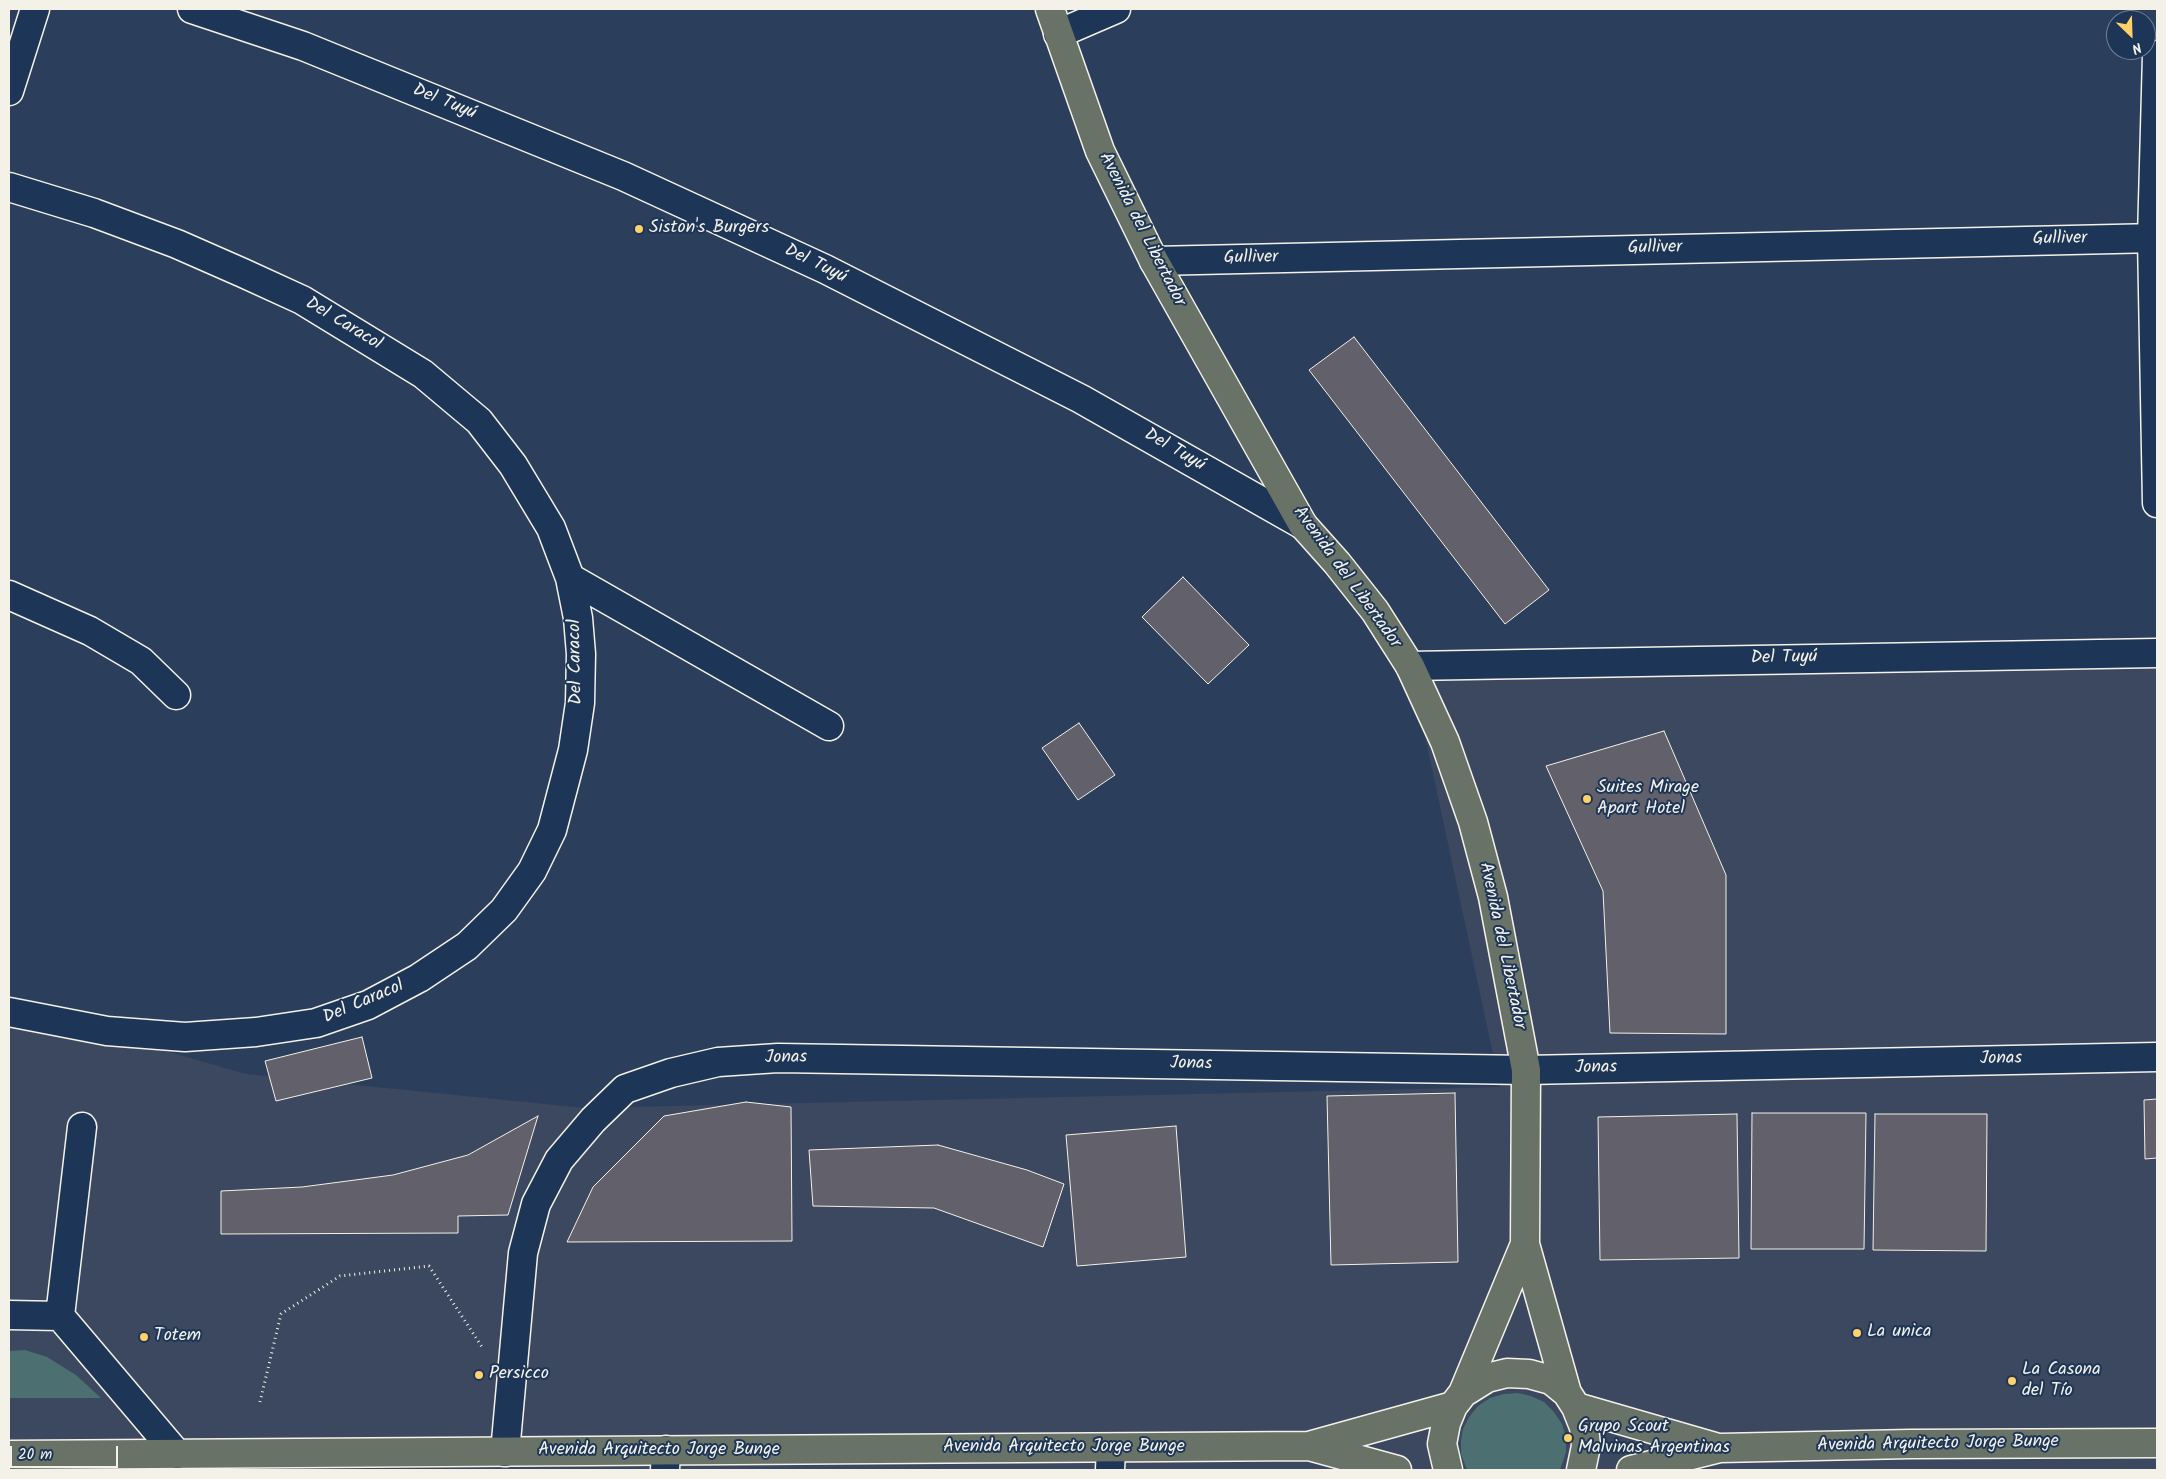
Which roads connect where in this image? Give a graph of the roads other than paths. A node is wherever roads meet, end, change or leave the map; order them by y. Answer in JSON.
{"nodes":[{"id":1,"x":35,"y":9,"type":"edge"},
{"id":2,"x":192,"y":9,"type":"edge"},
{"id":3,"x":1050,"y":9,"type":"edge"},
{"id":4,"x":1116,"y":9,"type":"edge"},
{"id":5,"x":1058,"y":34,"type":"junction"},
{"id":6,"x":2157,"y":55,"type":"edge"},
{"id":7,"x":9,"y":91,"type":"edge"},
{"id":8,"x":9,"y":188,"type":"edge"},
{"id":9,"x":2154,"y":238,"type":"edge"},
{"id":10,"x":1154,"y":261,"type":"junction"},
{"id":11,"x":2157,"y":503,"type":"edge"},
{"id":12,"x":1303,"y":525,"type":"junction"},
{"id":13,"x":570,"y":578,"type":"junction"},
{"id":14,"x":9,"y":595,"type":"edge"},
{"id":15,"x":2157,"y":653,"type":"edge"},
{"id":16,"x":1410,"y":666,"type":"junction"},
{"id":17,"x":176,"y":695,"type":"dead end"},
{"id":18,"x":829,"y":726,"type":"dead end"},
{"id":19,"x":9,"y":1012,"type":"edge"},
{"id":20,"x":2157,"y":1057,"type":"edge"},
{"id":21,"x":1526,"y":1070,"type":"junction"},
{"id":22,"x":82,"y":1127,"type":"dead end"},
{"id":23,"x":1525,"y":1244,"type":"junction"},
{"id":24,"x":9,"y":1315,"type":"edge"},
{"id":25,"x":60,"y":1316,"type":"junction"},
{"id":26,"x":1458,"y":1400,"type":"junction"},
{"id":27,"x":1572,"y":1400,"type":"junction"},
{"id":28,"x":2157,"y":1443,"type":"edge"},
{"id":29,"x":1309,"y":1446,"type":"junction"},
{"id":30,"x":1720,"y":1448,"type":"junction"},
{"id":31,"x":504,"y":1452,"type":"junction"},
{"id":32,"x":177,"y":1454,"type":"junction"},
{"id":33,"x":9,"y":1455,"type":"edge"},
{"id":34,"x":1110,"y":1459,"type":"edge"},
{"id":35,"x":666,"y":1460,"type":"edge"},
{"id":36,"x":311,"y":1462,"type":"edge"},
{"id":37,"x":1397,"y":1470,"type":"edge"},
{"id":38,"x":1448,"y":1470,"type":"edge"},
{"id":39,"x":1581,"y":1470,"type":"edge"},
{"id":40,"x":1631,"y":1470,"type":"edge"}],
"edges":[{"from":1,"to":7,"type":"street"},
{"from":2,"to":12,"type":"street","name":"Del Tuyú"},
{"from":3,"to":5,"type":"main road","name":"Avenida del Libertador"},
{"from":4,"to":5,"type":"street"},
{"from":5,"to":10,"type":"main road","name":"Avenida del Libertador"},
{"from":6,"to":9,"type":"street"},
{"from":8,"to":13,"type":"street","name":"Del Caracol"},
{"from":9,"to":10,"type":"street","name":"Gulliver"},
{"from":9,"to":11,"type":"street"},
{"from":10,"to":12,"type":"main road","name":"Avenida del Libertador"},
{"from":12,"to":16,"type":"main road","name":"Avenida del Libertador"},
{"from":13,"to":18,"type":"street"},
{"from":13,"to":19,"type":"street","name":"Del Caracol"},
{"from":14,"to":17,"type":"street"},
{"from":15,"to":16,"type":"street","name":"Del Tuyú"},
{"from":16,"to":21,"type":"main road","name":"Avenida del Libertador"},
{"from":20,"to":21,"type":"street","name":"Jonas"},
{"from":21,"to":23,"type":"main road","name":"Avenida del Libertador"},
{"from":21,"to":31,"type":"street","name":"Jonas"},
{"from":22,"to":25,"type":"street"},
{"from":23,"to":26,"type":"main road","name":"Avenida del Libertador"},
{"from":23,"to":27,"type":"main road","name":"Avenida del Libertador"},
{"from":24,"to":25,"type":"street"},
{"from":25,"to":32,"type":"street"},
{"from":26,"to":27,"type":"main road","name":"Avenida Arquitecto Jorge Bunge"},
{"from":26,"to":29,"type":"main road","name":"Avenida Arquitecto Jorge Bunge"},
{"from":26,"to":38,"type":"main road","name":"Avenida del Libertador"},
{"from":27,"to":30,"type":"main road","name":"Avenida Arquitecto Jorge Bunge"},
{"from":27,"to":39,"type":"main road","name":"Avenida del Libertador"},
{"from":28,"to":30,"type":"main road","name":"Avenida Arquitecto Jorge Bunge"},
{"from":29,"to":34,"type":"main road","name":"Avenida Arquitecto Jorge Bunge"},
{"from":29,"to":37,"type":"main road","name":"Avenida Arquitecto Jorge Bunge"},
{"from":30,"to":40,"type":"main road","name":"Avenida Arquitecto Jorge Bunge"},
{"from":31,"to":35,"type":"main road","name":"Avenida Arquitecto Jorge Bunge"},
{"from":31,"to":36,"type":"main road","name":"Avenida Arquitecto Jorge Bunge"},
{"from":32,"to":33,"type":"main road","name":"Avenida Arquitecto Jorge Bunge"},
{"from":32,"to":36,"type":"main road","name":"Avenida Arquitecto Jorge Bunge"},
{"from":34,"to":35,"type":"main road","name":"Avenida Arquitecto Jorge Bunge"}]}
